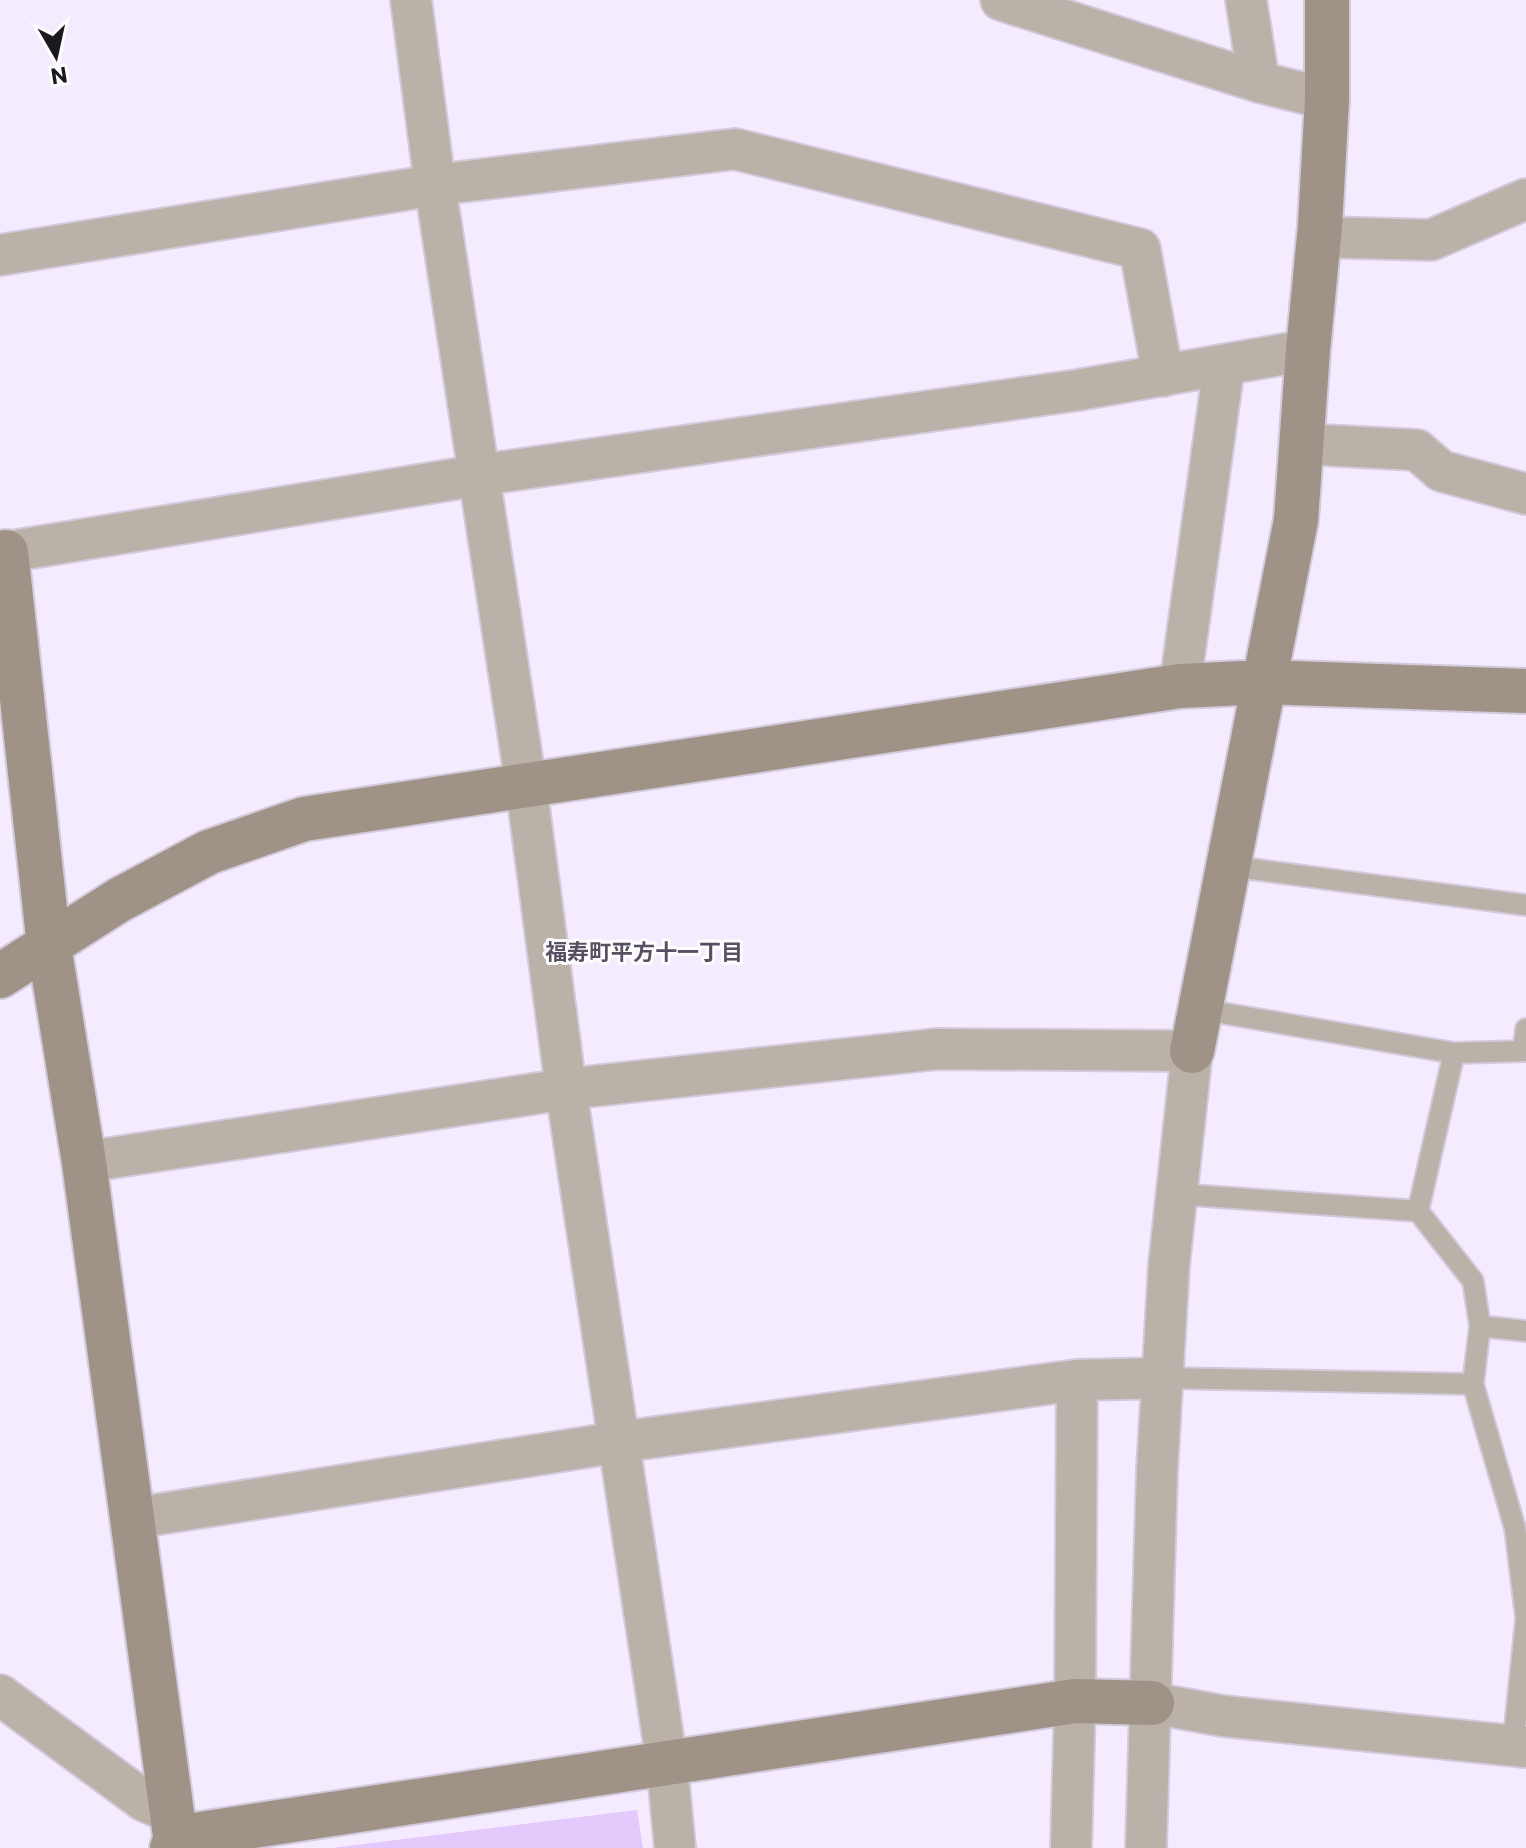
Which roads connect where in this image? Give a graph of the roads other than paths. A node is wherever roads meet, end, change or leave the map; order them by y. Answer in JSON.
{"nodes":[{"id":1,"x":411,"y":0,"type":"edge"},
{"id":2,"x":1001,"y":0,"type":"edge"},
{"id":3,"x":1246,"y":0,"type":"edge"},
{"id":4,"x":1327,"y":0,"type":"edge"},
{"id":5,"x":1259,"y":82,"type":"junction"},
{"id":6,"x":1327,"y":99,"type":"junction"},
{"id":7,"x":435,"y":185,"type":"junction"},
{"id":8,"x":1526,"y":199,"type":"edge"},
{"id":9,"x":1319,"y":237,"type":"junction"},
{"id":10,"x":0,"y":255,"type":"edge"},
{"id":11,"x":1308,"y":350,"type":"junction"},
{"id":12,"x":1224,"y":366,"type":"junction"},
{"id":13,"x":1163,"y":376,"type":"junction"},
{"id":14,"x":1302,"y":444,"type":"junction"},
{"id":15,"x":480,"y":475,"type":"junction"},
{"id":16,"x":1526,"y":494,"type":"edge"},
{"id":17,"x":3,"y":552,"type":"edge"},
{"id":18,"x":1265,"y":682,"type":"junction"},
{"id":19,"x":1180,"y":686,"type":"junction"},
{"id":20,"x":1526,"y":691,"type":"edge"},
{"id":21,"x":526,"y":785,"type":"junction"},
{"id":22,"x":1228,"y":866,"type":"junction"},
{"id":23,"x":1526,"y":905,"type":"edge"},
{"id":24,"x":49,"y":946,"type":"junction"},
{"id":25,"x":0,"y":976,"type":"edge"},
{"id":26,"x":1526,"y":1029,"type":"edge"},
{"id":27,"x":1195,"y":1030,"type":"junction"},
{"id":28,"x":1525,"y":1051,"type":"edge"},
{"id":29,"x":1454,"y":1053,"type":"junction"},
{"id":30,"x":566,"y":1089,"type":"junction"},
{"id":31,"x":84,"y":1162,"type":"junction"},
{"id":32,"x":1176,"y":1194,"type":"junction"},
{"id":33,"x":1418,"y":1211,"type":"junction"},
{"id":34,"x":1480,"y":1326,"type":"junction"},
{"id":35,"x":1526,"y":1331,"type":"edge"},
{"id":36,"x":1164,"y":1378,"type":"junction"},
{"id":37,"x":1077,"y":1380,"type":"junction"},
{"id":38,"x":1473,"y":1384,"type":"junction"},
{"id":39,"x":619,"y":1442,"type":"junction"},
{"id":40,"x":134,"y":1518,"type":"junction"},
{"id":41,"x":1526,"y":1619,"type":"edge"},
{"id":42,"x":0,"y":1695,"type":"edge"},
{"id":43,"x":1075,"y":1701,"type":"junction"},
{"id":44,"x":1152,"y":1703,"type":"junction"},
{"id":45,"x":1520,"y":1747,"type":"edge"},
{"id":46,"x":667,"y":1764,"type":"junction"},
{"id":47,"x":173,"y":1835,"type":"edge"},
{"id":48,"x":675,"y":1848,"type":"edge"},
{"id":49,"x":1071,"y":1848,"type":"edge"},
{"id":50,"x":1146,"y":1848,"type":"edge"}],
"edges":[{"from":1,"to":7,"type":"street"},
{"from":2,"to":5,"type":"street"},
{"from":3,"to":5,"type":"street"},
{"from":4,"to":6,"type":"street"},
{"from":5,"to":6,"type":"street"},
{"from":6,"to":9,"type":"street"},
{"from":7,"to":10,"type":"street"},
{"from":7,"to":13,"type":"street"},
{"from":7,"to":15,"type":"street"},
{"from":8,"to":9,"type":"street"},
{"from":9,"to":11,"type":"street"},
{"from":11,"to":12,"type":"street"},
{"from":11,"to":14,"type":"street"},
{"from":12,"to":13,"type":"street"},
{"from":12,"to":19,"type":"street"},
{"from":13,"to":15,"type":"street"},
{"from":14,"to":16,"type":"street"},
{"from":14,"to":18,"type":"street"},
{"from":15,"to":17,"type":"street"},
{"from":15,"to":21,"type":"street"},
{"from":17,"to":24,"type":"street"},
{"from":18,"to":19,"type":"street"},
{"from":18,"to":20,"type":"street"},
{"from":18,"to":22,"type":"street"},
{"from":19,"to":21,"type":"street"},
{"from":21,"to":24,"type":"street"},
{"from":21,"to":30,"type":"street"},
{"from":22,"to":23,"type":"lane"},
{"from":22,"to":27,"type":"street"},
{"from":24,"to":25,"type":"street"},
{"from":24,"to":31,"type":"street"},
{"from":26,"to":28,"type":"lane"},
{"from":27,"to":29,"type":"lane"},
{"from":27,"to":30,"type":"street"},
{"from":27,"to":32,"type":"street"},
{"from":28,"to":29,"type":"lane"},
{"from":29,"to":33,"type":"lane"},
{"from":30,"to":31,"type":"street"},
{"from":30,"to":39,"type":"street"},
{"from":31,"to":40,"type":"street"},
{"from":32,"to":33,"type":"lane"},
{"from":32,"to":36,"type":"street"},
{"from":33,"to":34,"type":"lane"},
{"from":34,"to":35,"type":"lane"},
{"from":34,"to":38,"type":"lane"},
{"from":36,"to":37,"type":"street"},
{"from":36,"to":38,"type":"lane"},
{"from":36,"to":44,"type":"street"},
{"from":37,"to":39,"type":"street"},
{"from":37,"to":43,"type":"street"},
{"from":38,"to":41,"type":"lane"},
{"from":39,"to":40,"type":"street"},
{"from":39,"to":46,"type":"street"},
{"from":40,"to":47,"type":"street"},
{"from":41,"to":45,"type":"lane"},
{"from":42,"to":47,"type":"street"},
{"from":43,"to":44,"type":"street"},
{"from":43,"to":46,"type":"street"},
{"from":43,"to":49,"type":"street"},
{"from":44,"to":45,"type":"street"},
{"from":44,"to":50,"type":"street"},
{"from":46,"to":47,"type":"street"},
{"from":46,"to":48,"type":"street"}]}
